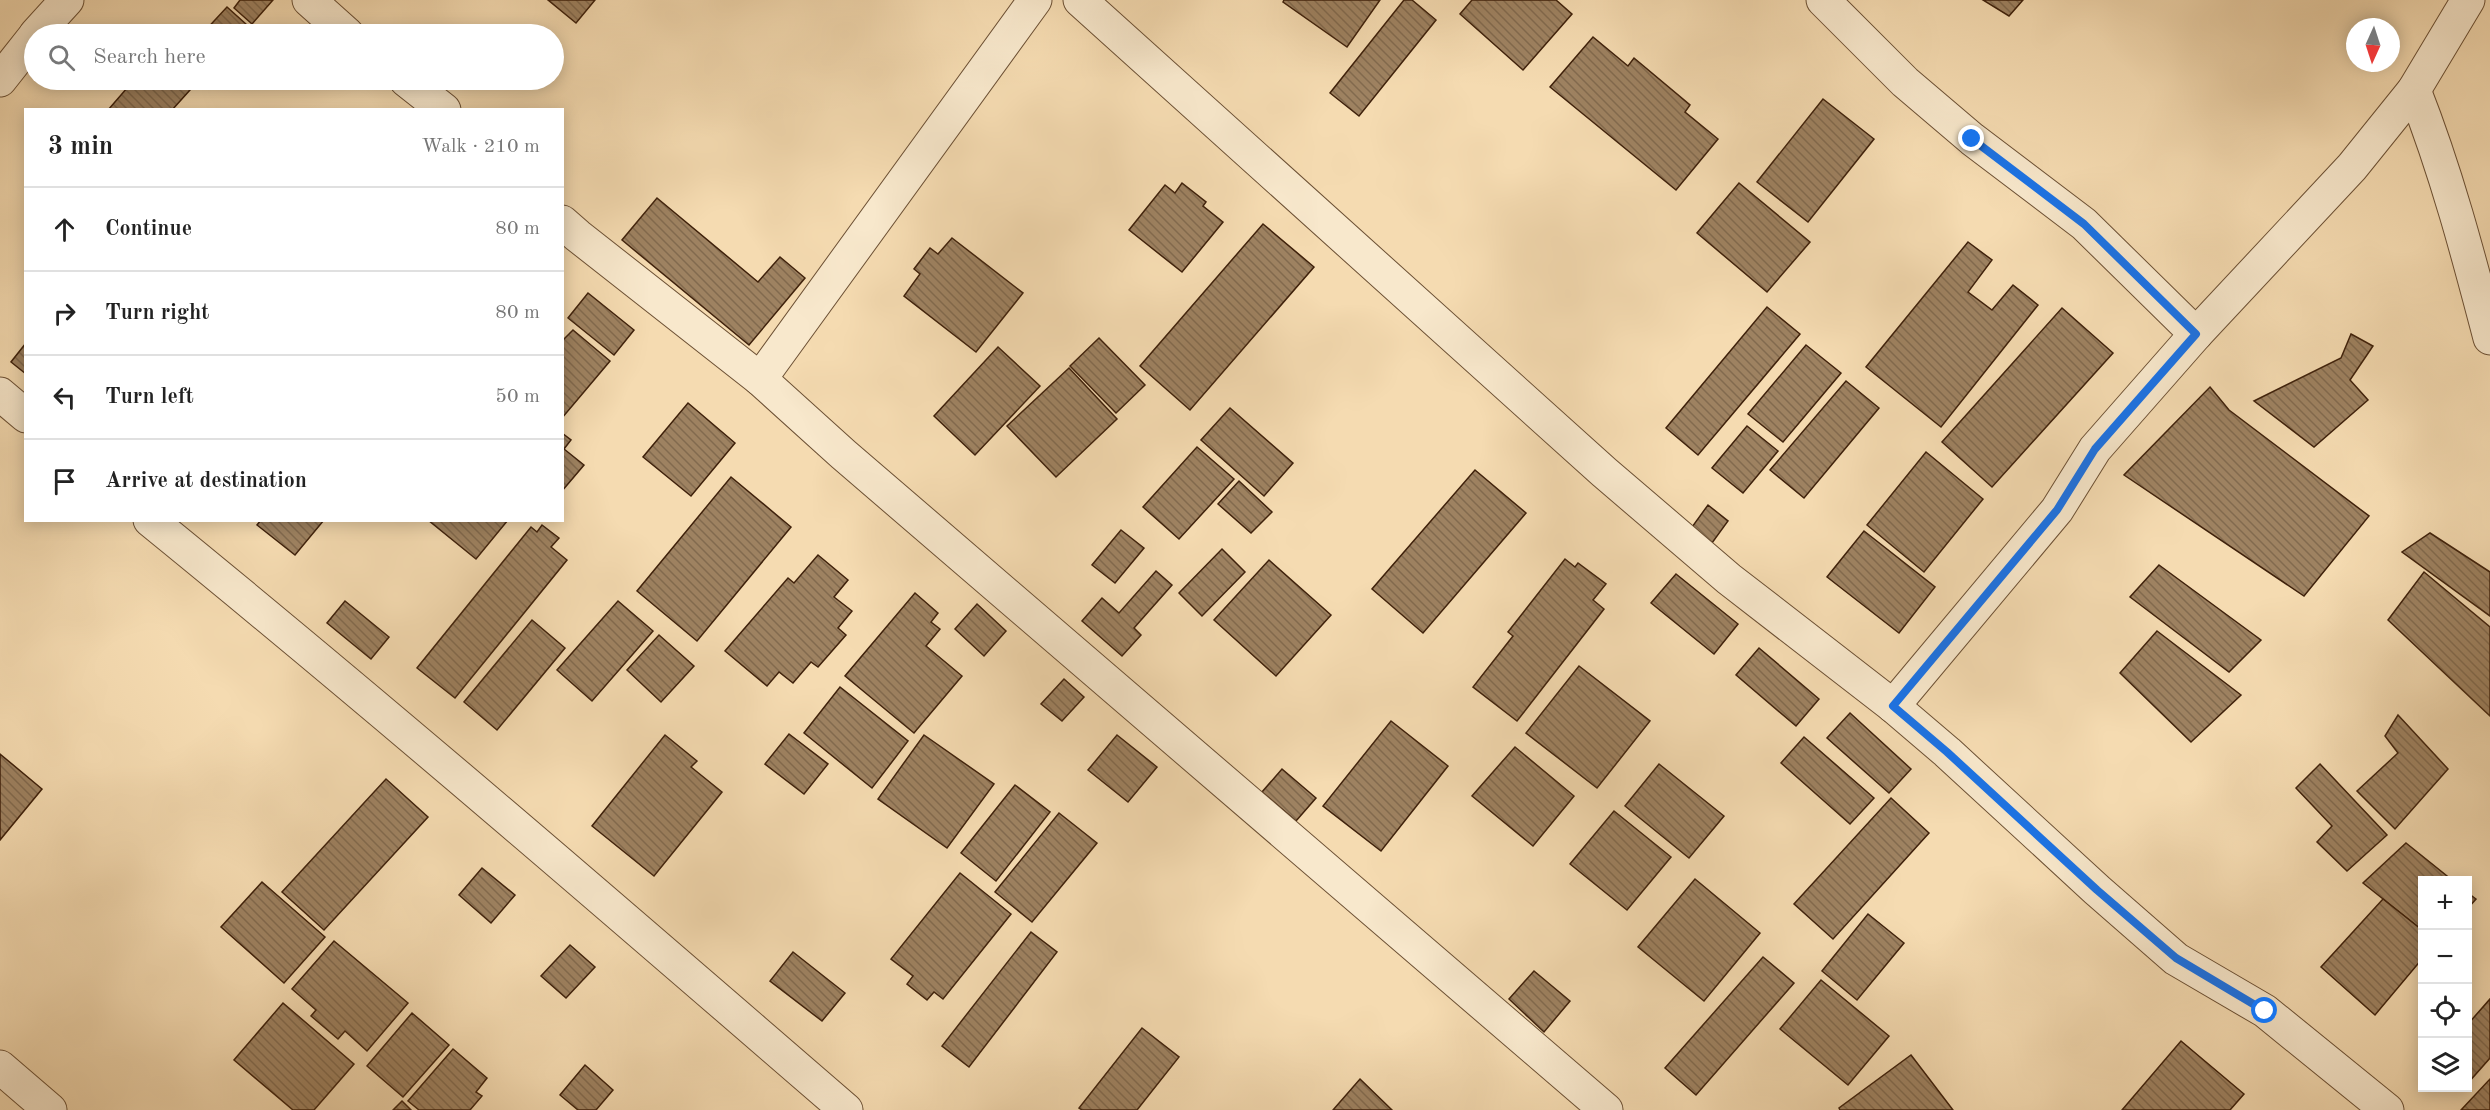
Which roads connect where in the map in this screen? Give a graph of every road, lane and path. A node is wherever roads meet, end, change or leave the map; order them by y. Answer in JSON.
{"nodes":[{"id":1,"x":67,"y":0,"type":"edge"},
{"id":2,"x":309,"y":0,"type":"edge"},
{"id":3,"x":1035,"y":0,"type":"edge"},
{"id":4,"x":1080,"y":0,"type":"edge"},
{"id":5,"x":1823,"y":0,"type":"edge"},
{"id":6,"x":2468,"y":0,"type":"edge"},
{"id":7,"x":46,"y":24,"type":"edge"},
{"id":8,"x":336,"y":24,"type":"edge"},
{"id":9,"x":24,"y":50,"type":"edge"},
{"id":10,"x":0,"y":80,"type":"edge"},
{"id":11,"x":419,"y":90,"type":"edge"},
{"id":12,"x":2414,"y":90,"type":"junction"},
{"id":13,"x":441,"y":108,"type":"edge"},
{"id":14,"x":564,"y":224,"type":"edge"},
{"id":15,"x":2196,"y":334,"type":"junction"},
{"id":16,"x":2490,"y":338,"type":"edge"},
{"id":17,"x":760,"y":379,"type":"junction"},
{"id":18,"x":0,"y":394,"type":"edge"},
{"id":19,"x":24,"y":414,"type":"edge"},
{"id":20,"x":152,"y":522,"type":"edge"},
{"id":21,"x":1893,"y":706,"type":"junction"},
{"id":22,"x":0,"y":1067,"type":"edge"},
{"id":23,"x":50,"y":1110,"type":"edge"},
{"id":24,"x":846,"y":1110,"type":"edge"},
{"id":25,"x":1606,"y":1110,"type":"edge"},
{"id":26,"x":2386,"y":1110,"type":"edge"}],
"edges":[{"from":1,"to":7,"type":"street"},
{"from":2,"to":8,"type":"street"},
{"from":3,"to":17,"type":"street"},
{"from":4,"to":21,"type":"street"},
{"from":5,"to":15,"type":"street"},
{"from":6,"to":12,"type":"street"},
{"from":9,"to":10,"type":"street"},
{"from":11,"to":13,"type":"street"},
{"from":12,"to":15,"type":"street"},
{"from":12,"to":16,"type":"street"},
{"from":14,"to":17,"type":"street"},
{"from":15,"to":21,"type":"street"},
{"from":17,"to":25,"type":"street"},
{"from":18,"to":19,"type":"street"},
{"from":20,"to":24,"type":"street"},
{"from":21,"to":26,"type":"street"},
{"from":22,"to":23,"type":"street"}]}
